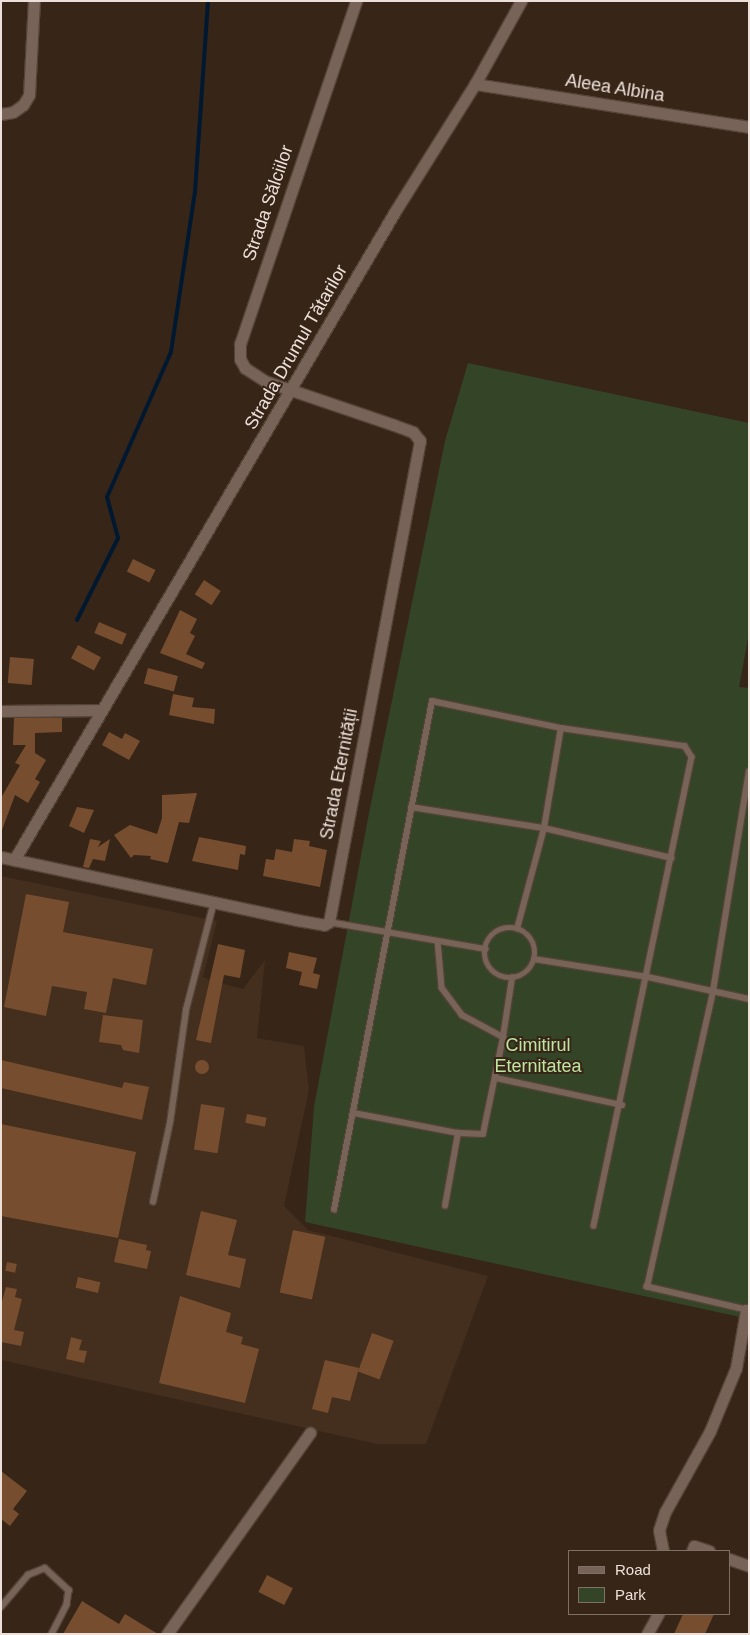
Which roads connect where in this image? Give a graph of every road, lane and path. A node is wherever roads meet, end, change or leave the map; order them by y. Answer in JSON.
{"nodes":[{"id":1,"x":34,"y":1,"type":"edge"},
{"id":2,"x":356,"y":1,"type":"edge"},
{"id":3,"x":521,"y":1,"type":"edge"},
{"id":4,"x":475,"y":84,"type":"junction"},
{"id":5,"x":1,"y":114,"type":"edge"},
{"id":6,"x":749,"y":127,"type":"edge"},
{"id":7,"x":291,"y":391,"type":"junction"},
{"id":8,"x":101,"y":710,"type":"junction"},
{"id":9,"x":1,"y":711,"type":"edge"},
{"id":10,"x":561,"y":728,"type":"junction"},
{"id":11,"x":749,"y":772,"type":"edge"},
{"id":12,"x":411,"y":807,"type":"junction"},
{"id":13,"x":544,"y":828,"type":"junction"},
{"id":14,"x":1,"y":857,"type":"edge"},
{"id":15,"x":672,"y":858,"type":"junction"},
{"id":16,"x":14,"y":860,"type":"junction"},
{"id":17,"x":214,"y":902,"type":"junction"},
{"id":18,"x":329,"y":922,"type":"junction"},
{"id":19,"x":517,"y":929,"type":"junction"},
{"id":20,"x":388,"y":932,"type":"junction"},
{"id":21,"x":438,"y":941,"type":"junction"},
{"id":22,"x":486,"y":949,"type":"junction"},
{"id":23,"x":534,"y":959,"type":"junction"},
{"id":24,"x":648,"y":977,"type":"junction"},
{"id":25,"x":512,"y":978,"type":"junction"},
{"id":26,"x":712,"y":991,"type":"junction"},
{"id":27,"x":749,"y":999,"type":"edge"},
{"id":28,"x":502,"y":1037,"type":"junction"},
{"id":29,"x":496,"y":1078,"type":"junction"},
{"id":30,"x":622,"y":1105,"type":"junction"},
{"id":31,"x":354,"y":1113,"type":"junction"},
{"id":32,"x":458,"y":1133,"type":"junction"},
{"id":33,"x":153,"y":1202,"type":"dead end"},
{"id":34,"x":445,"y":1206,"type":"dead end"},
{"id":35,"x":334,"y":1210,"type":"dead end"},
{"id":36,"x":594,"y":1226,"type":"dead end"},
{"id":37,"x":746,"y":1310,"type":"joint"},
{"id":38,"x":310,"y":1434,"type":"dead end"},
{"id":39,"x":663,"y":1550,"type":"edge"},
{"id":40,"x":692,"y":1550,"type":"edge"},
{"id":41,"x":706,"y":1550,"type":"edge"},
{"id":42,"x":730,"y":1559,"type":"edge"},
{"id":43,"x":749,"y":1566,"type":"edge"},
{"id":44,"x":1,"y":1607,"type":"edge"},
{"id":45,"x":657,"y":1615,"type":"edge"},
{"id":46,"x":52,"y":1634,"type":"edge"},
{"id":47,"x":167,"y":1634,"type":"edge"},
{"id":48,"x":647,"y":1634,"type":"edge"}],
"edges":[{"from":1,"to":5,"type":"street"},
{"from":2,"to":7,"type":"street","name":"Strada Sălciilor"},
{"from":3,"to":4,"type":"street","name":"Strada Drumul Tătarilor"},
{"from":4,"to":6,"type":"street","name":"Aleea Albina"},
{"from":4,"to":7,"type":"street","name":"Strada Drumul Tătarilor"},
{"from":7,"to":8,"type":"street","name":"Strada Drumul Tătarilor"},
{"from":7,"to":18,"type":"street","name":"Strada Eternității"},
{"from":8,"to":9,"type":"street"},
{"from":8,"to":16,"type":"street","name":"Strada Drumul Tătarilor"},
{"from":10,"to":12,"type":"lane"},
{"from":10,"to":13,"type":"lane"},
{"from":10,"to":15,"type":"lane"},
{"from":11,"to":26,"type":"lane"},
{"from":12,"to":13,"type":"lane"},
{"from":12,"to":20,"type":"lane"},
{"from":13,"to":15,"type":"lane"},
{"from":13,"to":19,"type":"lane"},
{"from":14,"to":16,"type":"street"},
{"from":15,"to":24,"type":"lane"},
{"from":16,"to":17,"type":"street"},
{"from":17,"to":18,"type":"street"},
{"from":17,"to":33,"type":"lane"},
{"from":18,"to":20,"type":"lane"},
{"from":19,"to":22,"type":"lane"},
{"from":19,"to":23,"type":"lane"},
{"from":20,"to":21,"type":"lane"},
{"from":20,"to":31,"type":"lane"},
{"from":21,"to":22,"type":"lane"},
{"from":21,"to":28,"type":"lane"},
{"from":22,"to":25,"type":"lane"},
{"from":23,"to":24,"type":"lane"},
{"from":23,"to":25,"type":"lane"},
{"from":24,"to":26,"type":"lane"},
{"from":24,"to":30,"type":"lane"},
{"from":25,"to":28,"type":"lane"},
{"from":26,"to":27,"type":"lane"},
{"from":26,"to":37,"type":"lane"},
{"from":28,"to":29,"type":"lane"},
{"from":29,"to":30,"type":"lane"},
{"from":29,"to":32,"type":"lane"},
{"from":30,"to":36,"type":"lane"},
{"from":31,"to":32,"type":"lane"},
{"from":31,"to":35,"type":"lane"},
{"from":32,"to":34,"type":"lane"},
{"from":37,"to":39,"type":"street"},
{"from":38,"to":47,"type":"street"},
{"from":40,"to":41,"type":"street"},
{"from":42,"to":43,"type":"street"},
{"from":44,"to":46,"type":"lane"},
{"from":45,"to":48,"type":"street"}]}
